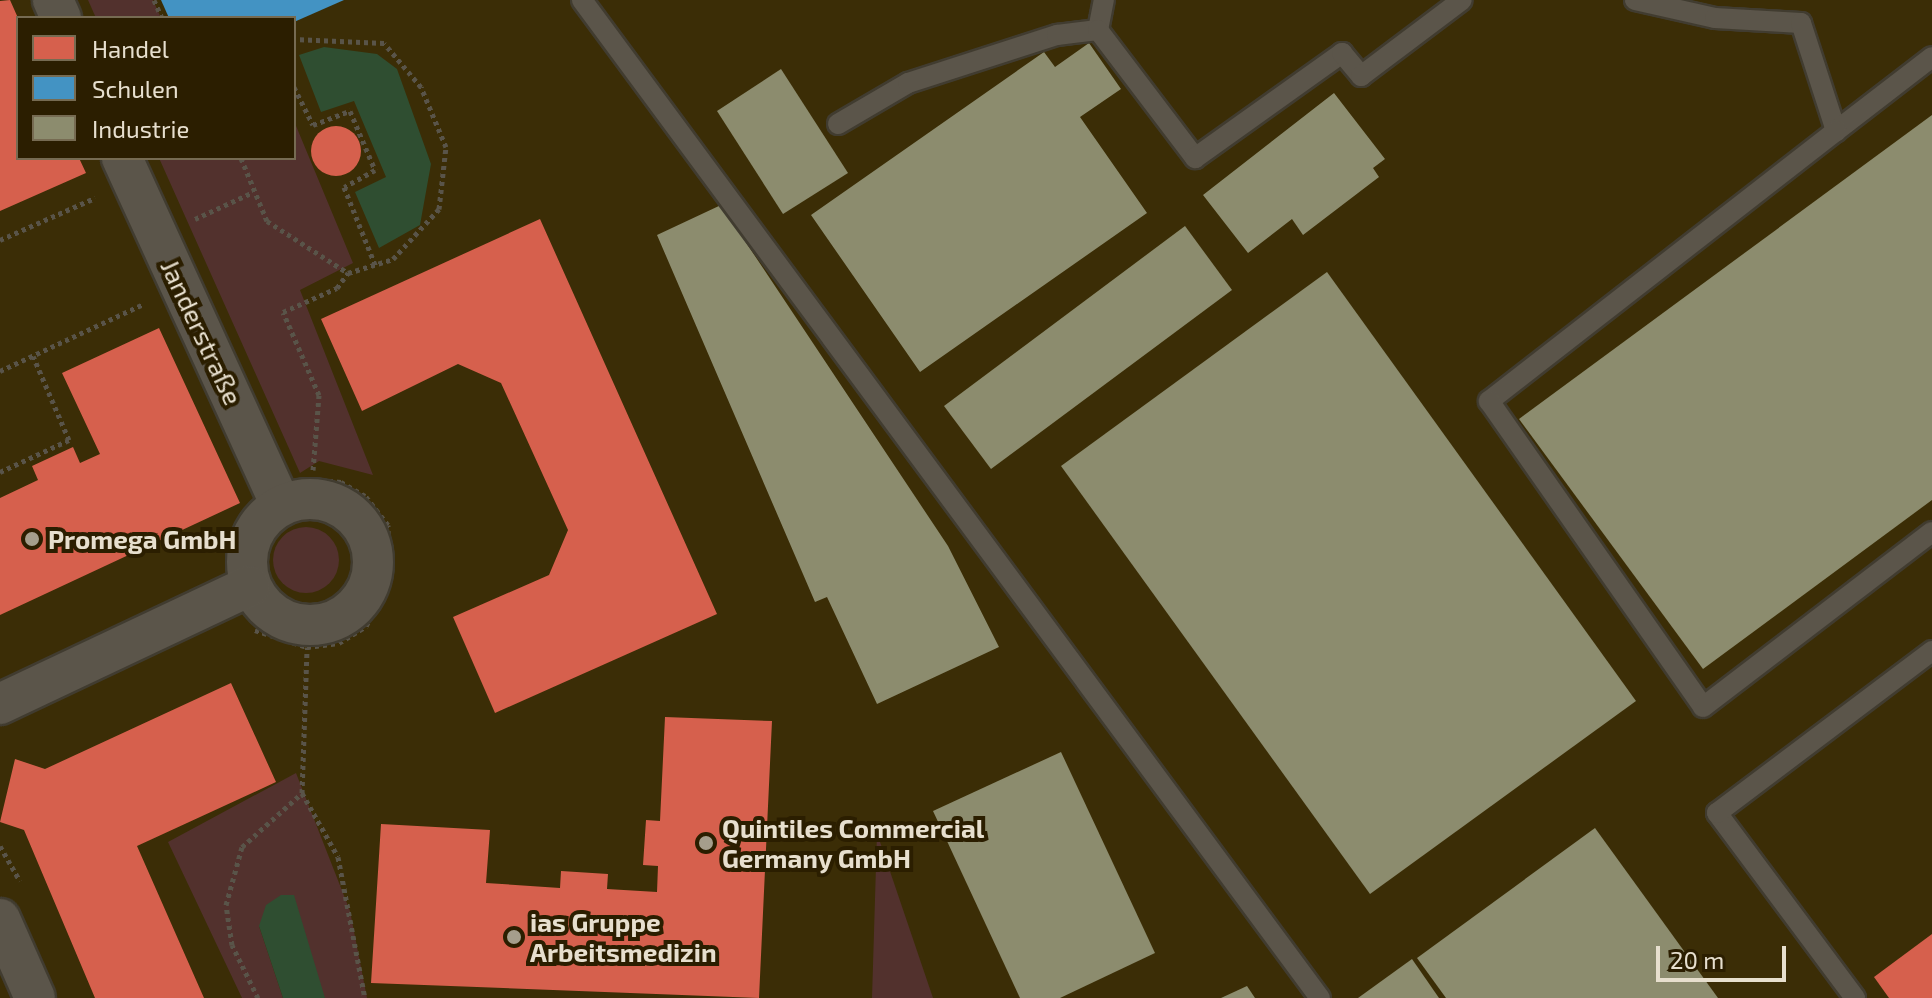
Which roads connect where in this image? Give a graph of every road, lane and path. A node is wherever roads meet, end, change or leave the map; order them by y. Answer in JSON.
{"nodes":[{"id":1,"x":582,"y":0,"type":"edge"},
{"id":2,"x":1104,"y":0,"type":"edge"},
{"id":3,"x":1458,"y":0,"type":"edge"},
{"id":4,"x":1635,"y":0,"type":"edge"},
{"id":5,"x":1098,"y":30,"type":"junction"},
{"id":6,"x":296,"y":39,"type":"edge"},
{"id":7,"x":1932,"y":57,"type":"edge"},
{"id":8,"x":296,"y":91,"type":"edge"},
{"id":9,"x":838,"y":124,"type":"dead end"},
{"id":10,"x":1836,"y":131,"type":"junction"},
{"id":11,"x":242,"y":160,"type":"edge"},
{"id":12,"x":127,"y":170,"type":"edge"},
{"id":13,"x":252,"y":193,"type":"junction"},
{"id":14,"x":158,"y":237,"type":"junction"},
{"id":15,"x":0,"y":240,"type":"edge"},
{"id":16,"x":376,"y":267,"type":"junction"},
{"id":17,"x":348,"y":273,"type":"junction"},
{"id":18,"x":182,"y":287,"type":"junction"},
{"id":19,"x":33,"y":356,"type":"junction"},
{"id":20,"x":0,"y":371,"type":"edge"},
{"id":21,"x":0,"y":472,"type":"edge"},
{"id":22,"x":312,"y":480,"type":"dead end"},
{"id":23,"x":281,"y":505,"type":"junction"},
{"id":24,"x":1932,"y":532,"type":"edge"},
{"id":25,"x":250,"y":586,"type":"junction"},
{"id":26,"x":307,"y":647,"type":"dead end"},
{"id":27,"x":1932,"y":651,"type":"edge"},
{"id":28,"x":0,"y":704,"type":"edge"},
{"id":29,"x":302,"y":793,"type":"junction"},
{"id":30,"x":0,"y":919,"type":"edge"},
{"id":31,"x":35,"y":998,"type":"edge"},
{"id":32,"x":258,"y":998,"type":"edge"},
{"id":33,"x":365,"y":998,"type":"edge"},
{"id":34,"x":1320,"y":998,"type":"edge"},
{"id":35,"x":1855,"y":998,"type":"edge"}],
"edges":[{"from":1,"to":34,"type":"lane"},
{"from":2,"to":5,"type":"lane"},
{"from":3,"to":5,"type":"lane"},
{"from":4,"to":10,"type":"lane"},
{"from":5,"to":9,"type":"lane"},
{"from":6,"to":16,"type":"path"},
{"from":7,"to":10,"type":"lane"},
{"from":8,"to":16,"type":"path"},
{"from":10,"to":24,"type":"lane"},
{"from":11,"to":13,"type":"path"},
{"from":12,"to":14,"type":"street","name":"Janderstraße"},
{"from":12,"to":15,"type":"path"},
{"from":13,"to":14,"type":"path"},
{"from":13,"to":17,"type":"path"},
{"from":14,"to":18,"type":"street","name":"Janderstraße"},
{"from":16,"to":17,"type":"path"},
{"from":17,"to":22,"type":"path"},
{"from":18,"to":19,"type":"path"},
{"from":18,"to":23,"type":"street","name":"Janderstraße"},
{"from":19,"to":20,"type":"path"},
{"from":19,"to":21,"type":"path"},
{"from":23,"to":25,"type":"street"},
{"from":23,"to":25,"type":"street"},
{"from":25,"to":28,"type":"street"},
{"from":26,"to":29,"type":"path"},
{"from":27,"to":35,"type":"lane"},
{"from":29,"to":32,"type":"path"},
{"from":29,"to":33,"type":"path"},
{"from":30,"to":31,"type":"street"}]}
